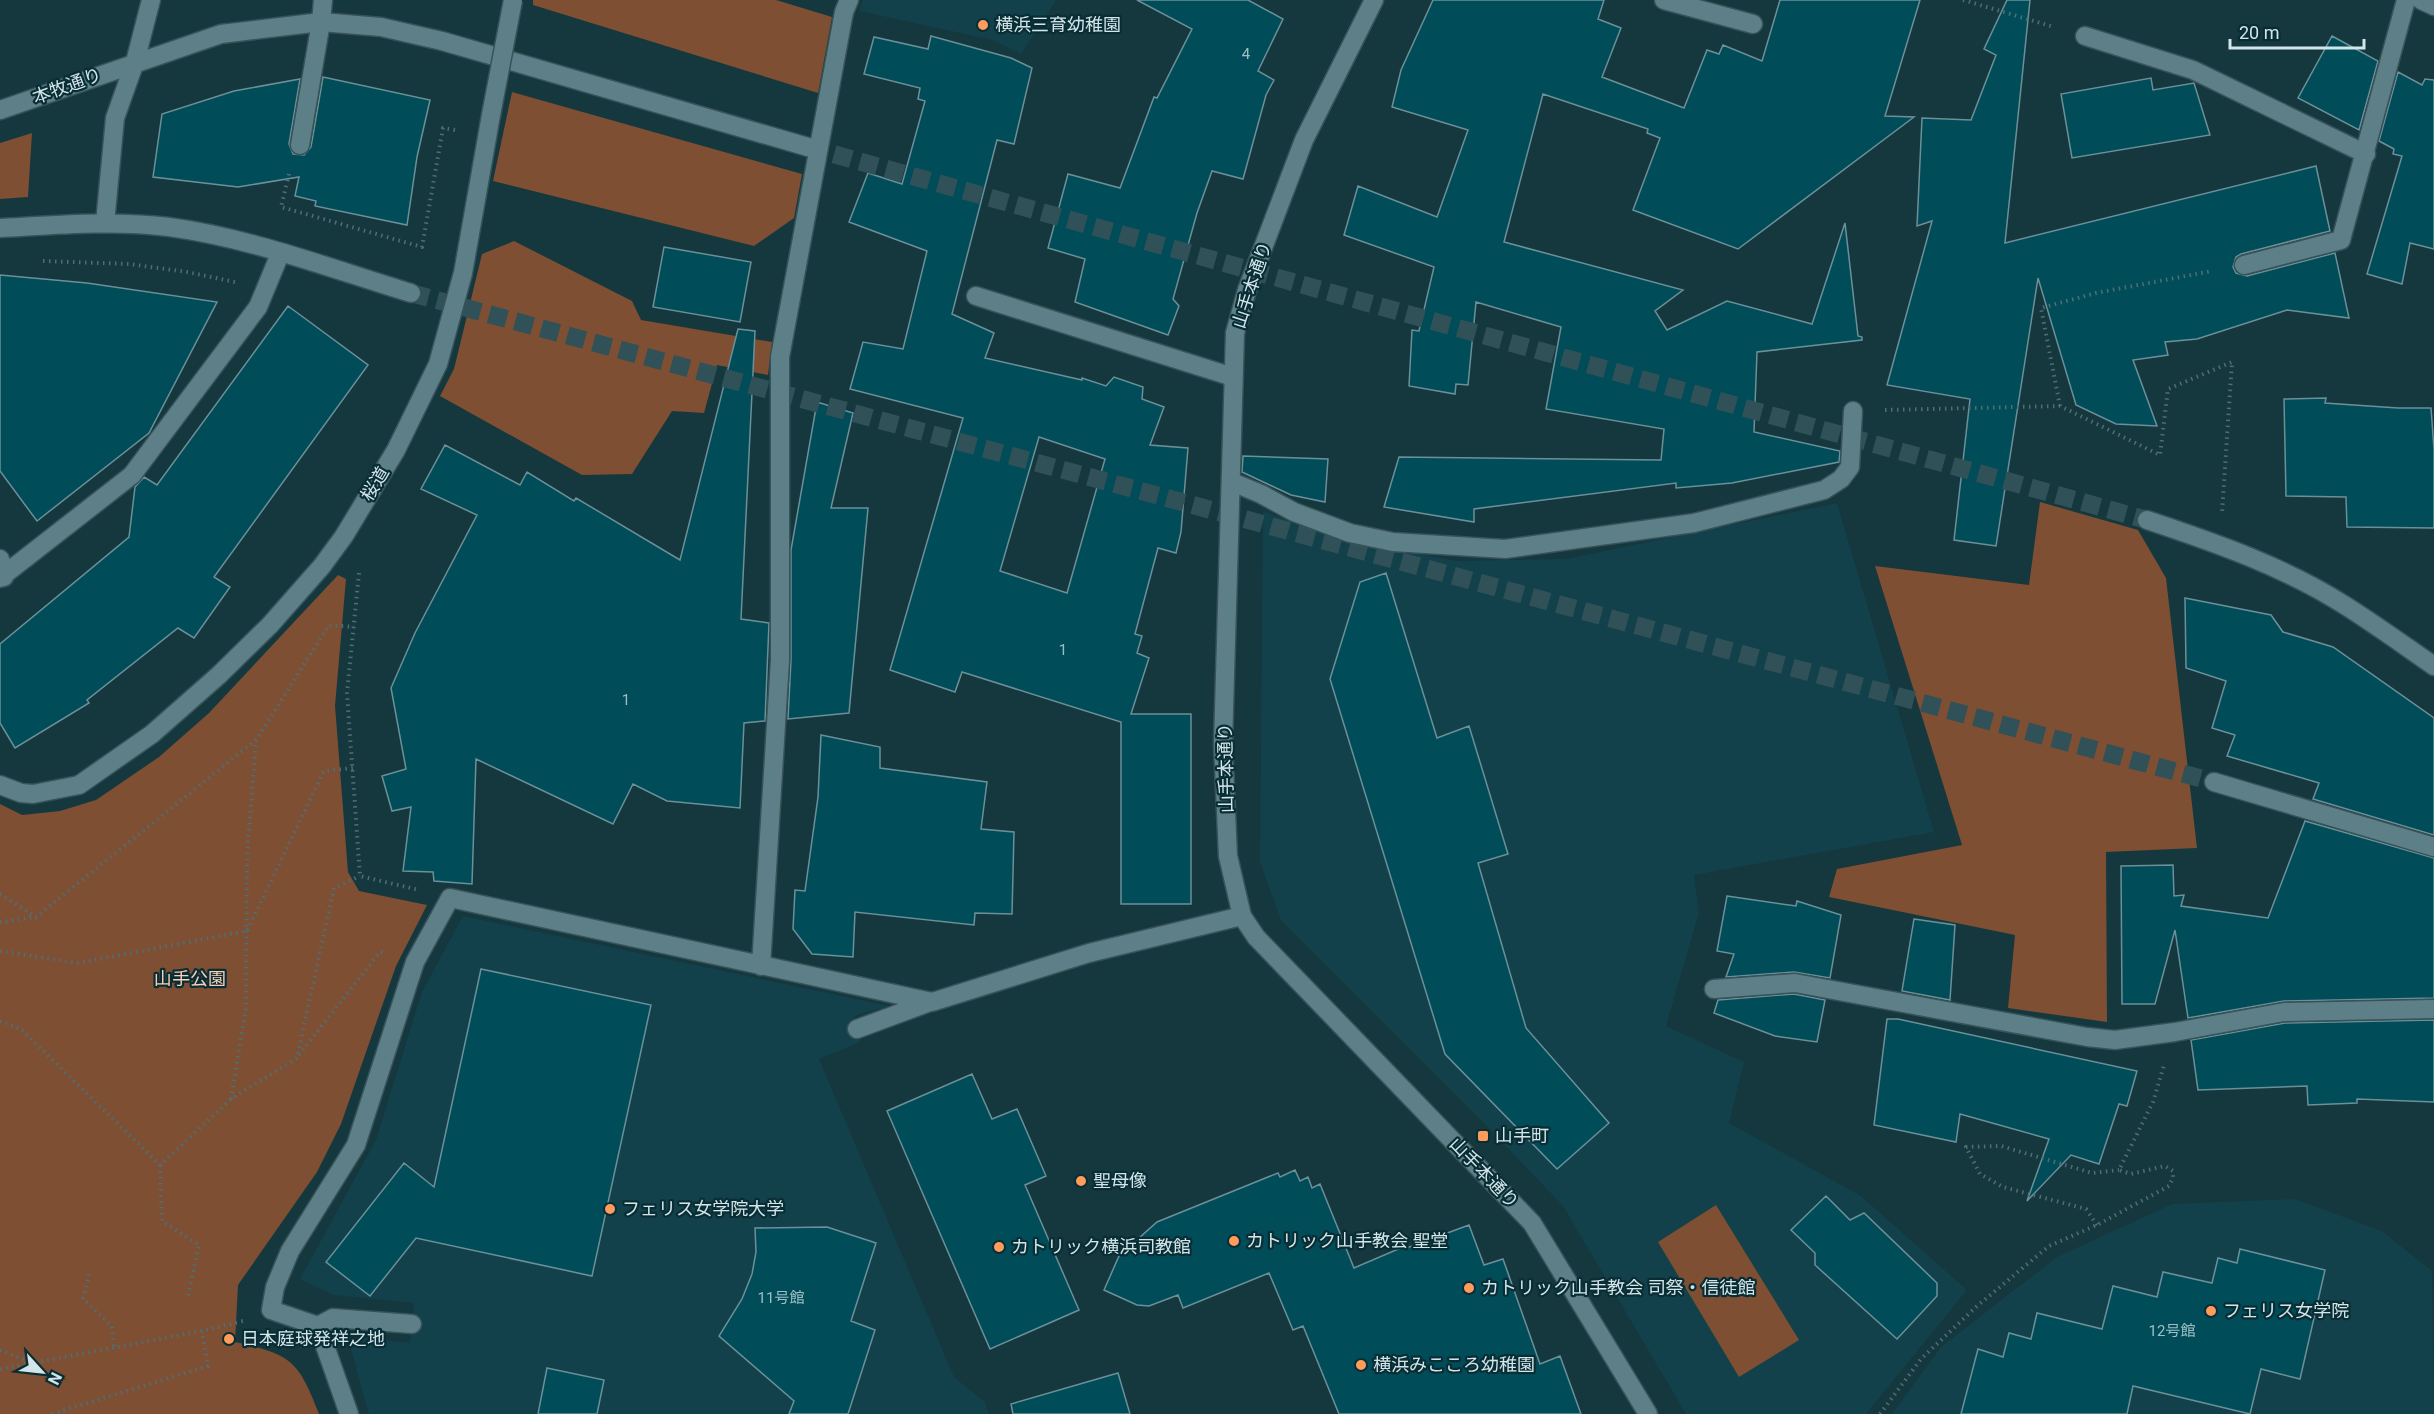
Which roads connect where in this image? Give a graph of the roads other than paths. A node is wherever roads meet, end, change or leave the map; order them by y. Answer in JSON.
{"nodes":[{"id":1,"x":151,"y":0,"type":"edge"},
{"id":2,"x":323,"y":0,"type":"edge"},
{"id":3,"x":513,"y":0,"type":"edge"},
{"id":4,"x":849,"y":0,"type":"edge"},
{"id":5,"x":1374,"y":0,"type":"edge"},
{"id":6,"x":1664,"y":0,"type":"edge"},
{"id":7,"x":2406,"y":0,"type":"edge"},
{"id":8,"x":2421,"y":0,"type":"edge"},
{"id":9,"x":2434,"y":6,"type":"edge"},
{"id":10,"x":321,"y":22,"type":"junction"},
{"id":11,"x":1753,"y":24,"type":"dead end"},
{"id":12,"x":2085,"y":36,"type":"road end"},
{"id":13,"x":135,"y":62,"type":"junction"},
{"id":14,"x":0,"y":110,"type":"edge"},
{"id":15,"x":300,"y":145,"type":"dead end"},
{"id":16,"x":808,"y":147,"type":"tunnel mouth"},
{"id":17,"x":2366,"y":154,"type":"junction"},
{"id":18,"x":105,"y":223,"type":"junction"},
{"id":19,"x":0,"y":228,"type":"edge"},
{"id":20,"x":280,"y":254,"type":"junction"},
{"id":21,"x":2244,"y":265,"type":"dead end"},
{"id":22,"x":411,"y":293,"type":"tunnel mouth"},
{"id":23,"x":976,"y":296,"type":"dead end"},
{"id":24,"x":1233,"y":377,"type":"junction"},
{"id":25,"x":1853,"y":411,"type":"road end"},
{"id":26,"x":1232,"y":482,"type":"junction"},
{"id":27,"x":2147,"y":520,"type":"tunnel mouth"},
{"id":28,"x":1,"y":571,"type":"edge"},
{"id":29,"x":2434,"y":666,"type":"edge"},
{"id":30,"x":2214,"y":782,"type":"tunnel mouth"},
{"id":31,"x":0,"y":785,"type":"edge"},
{"id":32,"x":2434,"y":847,"type":"edge"},
{"id":33,"x":1242,"y":916,"type":"junction"},
{"id":34,"x":761,"y":966,"type":"junction"},
{"id":35,"x":1714,"y":989,"type":"dead end"},
{"id":36,"x":932,"y":1002,"type":"junction"},
{"id":37,"x":2434,"y":1009,"type":"edge"},
{"id":38,"x":857,"y":1029,"type":"dead end"},
{"id":39,"x":412,"y":1324,"type":"dead end"},
{"id":40,"x":318,"y":1326,"type":"junction"},
{"id":41,"x":348,"y":1414,"type":"edge"},
{"id":42,"x":1648,"y":1414,"type":"edge"}],
"edges":[{"from":1,"to":13,"type":"street"},
{"from":2,"to":10,"type":"street"},
{"from":3,"to":31,"type":"street","name":"桜道","bridge":true},
{"from":4,"to":34,"type":"street"},
{"from":5,"to":24,"type":"street","name":"山手本通り"},
{"from":6,"to":11,"type":"street"},
{"from":7,"to":17,"type":"street"},
{"from":8,"to":9,"type":"street"},
{"from":10,"to":13,"type":"street","name":"本牧通り"},
{"from":10,"to":15,"type":"street"},
{"from":10,"to":16,"type":"street","name":"本牧通り"},
{"from":12,"to":17,"type":"street"},
{"from":13,"to":14,"type":"street","name":"本牧通り"},
{"from":13,"to":18,"type":"street"},
{"from":17,"to":21,"type":"street"},
{"from":18,"to":19,"type":"street"},
{"from":18,"to":20,"type":"street"},
{"from":20,"to":22,"type":"street"},
{"from":20,"to":28,"type":"street"},
{"from":23,"to":24,"type":"street"},
{"from":24,"to":26,"type":"street","name":"山手本通り"},
{"from":25,"to":26,"type":"street"},
{"from":26,"to":33,"type":"street","name":"山手本通り"},
{"from":27,"to":29,"type":"street"},
{"from":30,"to":32,"type":"street"},
{"from":33,"to":36,"type":"street"},
{"from":33,"to":42,"type":"street","name":"山手本通り"},
{"from":34,"to":36,"type":"street"},
{"from":34,"to":40,"type":"street"},
{"from":35,"to":37,"type":"street"},
{"from":36,"to":38,"type":"street"},
{"from":39,"to":40,"type":"street"},
{"from":40,"to":41,"type":"street"}]}
